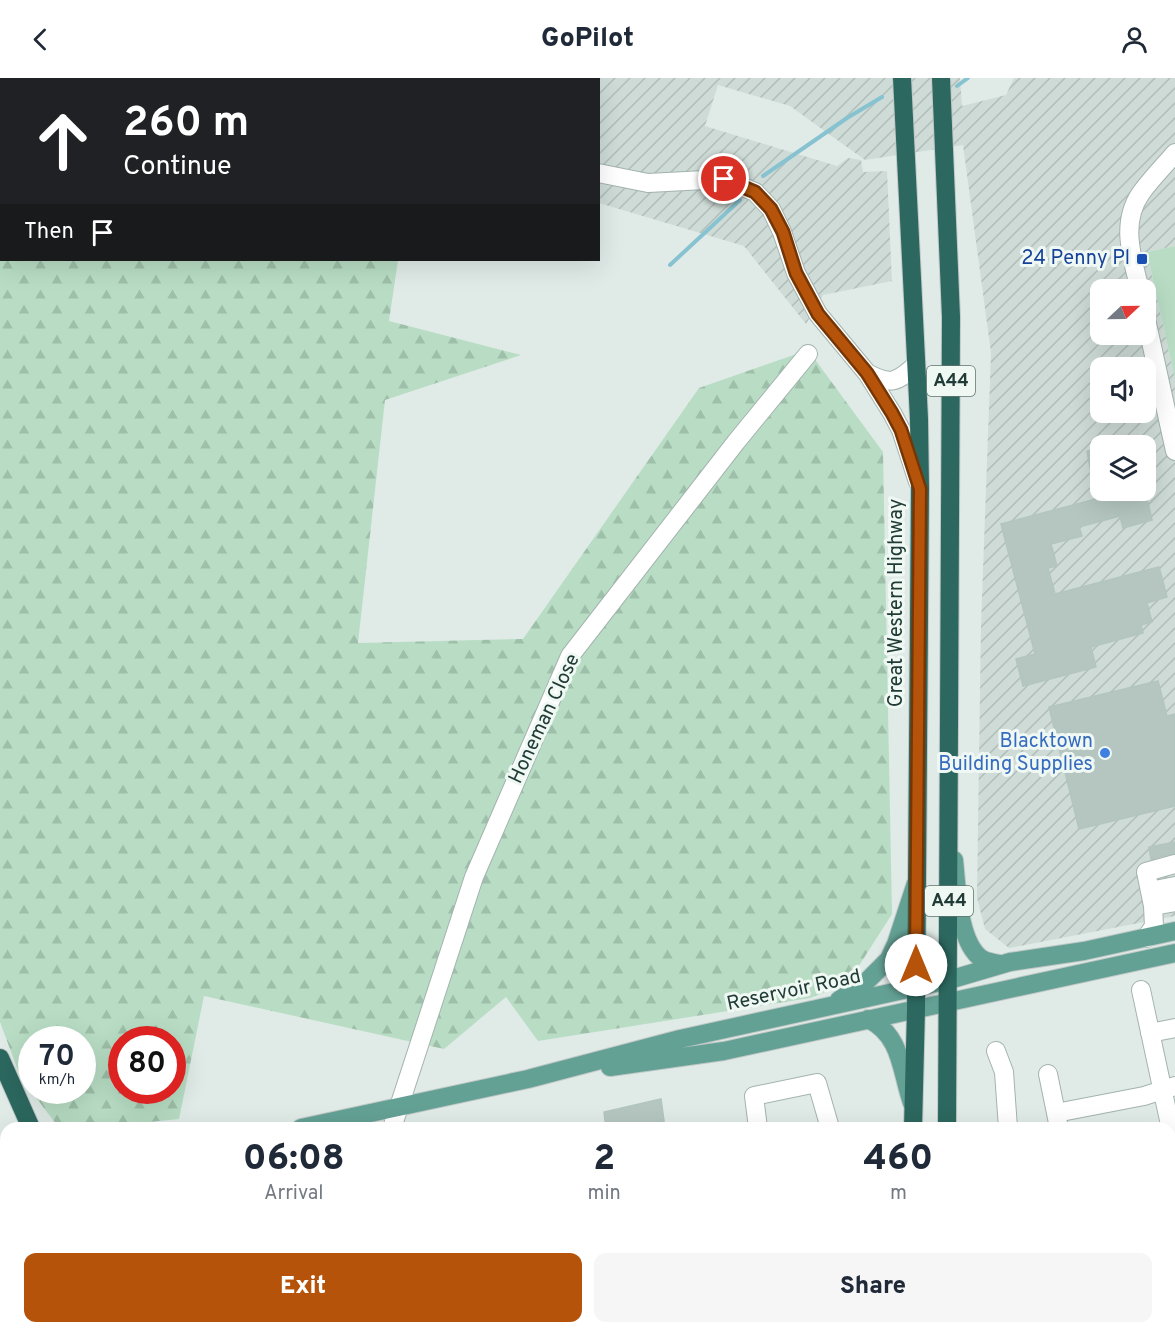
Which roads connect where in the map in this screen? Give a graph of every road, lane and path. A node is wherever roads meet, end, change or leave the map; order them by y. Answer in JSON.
{"nodes":[{"id":1,"x":902,"y":78,"type":"edge"},
{"id":2,"x":941,"y":78,"type":"edge"},
{"id":3,"x":1175,"y":153,"type":"edge"},
{"id":4,"x":600,"y":173,"type":"edge"},
{"id":5,"x":1138,"y":279,"type":"edge"},
{"id":6,"x":1152,"y":345,"type":"edge"},
{"id":7,"x":808,"y":354,"type":"dead end"},
{"id":8,"x":916,"y":365,"type":"junction"},
{"id":9,"x":867,"y":373,"type":"junction"},
{"id":10,"x":1175,"y":451,"type":"edge"},
{"id":11,"x":920,"y":489,"type":"junction"},
{"id":12,"x":949,"y":823,"type":"junction"},
{"id":13,"x":1175,"y":864,"type":"edge"},
{"id":14,"x":917,"y":881,"type":"junction"},
{"id":15,"x":1175,"y":886,"type":"edge"},
{"id":16,"x":1152,"y":899,"type":"junction"},
{"id":17,"x":1175,"y":902,"type":"edge"},
{"id":18,"x":1175,"y":931,"type":"edge"},
{"id":19,"x":1146,"y":938,"type":"junction"},
{"id":20,"x":1175,"y":952,"type":"edge"},
{"id":21,"x":1000,"y":964,"type":"junction"},
{"id":22,"x":949,"y":980,"type":"junction"},
{"id":23,"x":916,"y":987,"type":"junction"},
{"id":24,"x":1141,"y":990,"type":"dead end"},
{"id":25,"x":950,"y":1001,"type":"junction"},
{"id":26,"x":830,"y":1006,"type":"junction"},
{"id":27,"x":916,"y":1009,"type":"junction"},
{"id":28,"x":868,"y":1019,"type":"junction"},
{"id":29,"x":1175,"y":1028,"type":"edge"},
{"id":30,"x":1150,"y":1033,"type":"junction"},
{"id":31,"x":996,"y":1051,"type":"dead end"},
{"id":32,"x":0,"y":1058,"type":"edge"},
{"id":33,"x":1048,"y":1074,"type":"dead end"},
{"id":34,"x":528,"y":1079,"type":"junction"},
{"id":35,"x":1169,"y":1088,"type":"edge"},
{"id":36,"x":18,"y":1098,"type":"edge"},
{"id":37,"x":21,"y":1104,"type":"edge"},
{"id":38,"x":22,"y":1104,"type":"edge"},
{"id":39,"x":398,"y":1107,"type":"junction"},
{"id":40,"x":914,"y":1107,"type":"junction"},
{"id":41,"x":1058,"y":1121,"type":"edge"},
{"id":42,"x":28,"y":1122,"type":"edge"},
{"id":43,"x":36,"y":1122,"type":"edge"},
{"id":44,"x":329,"y":1122,"type":"edge"},
{"id":45,"x":394,"y":1122,"type":"edge"},
{"id":46,"x":757,"y":1122,"type":"edge"},
{"id":47,"x":828,"y":1122,"type":"edge"},
{"id":48,"x":914,"y":1122,"type":"edge"},
{"id":49,"x":947,"y":1122,"type":"edge"},
{"id":50,"x":1008,"y":1122,"type":"edge"},
{"id":51,"x":1172,"y":1122,"type":"edge"}],
"edges":[{"from":1,"to":8,"type":"highway","name":"Great Western Highway","number":"A44"},
{"from":2,"to":12,"type":"highway","number":"A44"},
{"from":3,"to":5,"type":"street"},
{"from":4,"to":9,"type":"street"},
{"from":6,"to":10,"type":"street"},
{"from":7,"to":39,"type":"street","name":"Honeman Close"},
{"from":8,"to":9,"type":"street"},
{"from":8,"to":11,"type":"highway","name":"Great Western Highway","number":"A44"},
{"from":9,"to":11,"type":"street"},
{"from":11,"to":14,"type":"highway","name":"Great Western Highway","number":"A44"},
{"from":12,"to":21,"type":"main road"},
{"from":12,"to":22,"type":"highway","number":"A44"},
{"from":13,"to":16,"type":"street"},
{"from":14,"to":23,"type":"highway","name":"Great Western Highway","number":"A44"},
{"from":14,"to":26,"type":"main road"},
{"from":15,"to":16,"type":"street"},
{"from":16,"to":17,"type":"street"},
{"from":16,"to":19,"type":"street"},
{"from":18,"to":19,"type":"main road","name":"Reservoir Road"},
{"from":19,"to":21,"type":"main road","name":"Reservoir Road"},
{"from":20,"to":25,"type":"main road","name":"Reservoir Road"},
{"from":21,"to":22,"type":"main road","name":"Reservoir Road"},
{"from":22,"to":23,"type":"main road","name":"Reservoir Road"},
{"from":22,"to":25,"type":"highway","number":"A44"},
{"from":23,"to":26,"type":"main road","name":"Reservoir Road"},
{"from":23,"to":27,"type":"highway","name":"Great Western Highway","number":"A44"},
{"from":24,"to":30,"type":"street"},
{"from":25,"to":27,"type":"main road","name":"Reservoir Road"},
{"from":25,"to":49,"type":"highway","number":"A44"},
{"from":26,"to":34,"type":"main road","name":"Reservoir Road"},
{"from":27,"to":28,"type":"main road","name":"Reservoir Road"},
{"from":27,"to":40,"type":"highway","name":"Great Western Highway","number":"A44"},
{"from":28,"to":34,"type":"main road","name":"Reservoir Road"},
{"from":28,"to":40,"type":"main road"},
{"from":29,"to":30,"type":"street"},
{"from":30,"to":35,"type":"street"},
{"from":31,"to":50,"type":"street"},
{"from":32,"to":36,"type":"highway"},
{"from":33,"to":41,"type":"street"},
{"from":34,"to":39,"type":"main road","name":"Reservoir Road"},
{"from":35,"to":41,"type":"street"},
{"from":35,"to":51,"type":"street"},
{"from":37,"to":42,"type":"highway"},
{"from":38,"to":43,"type":"highway"},
{"from":39,"to":44,"type":"main road","name":"Reservoir Road"},
{"from":39,"to":45,"type":"street","name":"Honeman Close"},
{"from":40,"to":48,"type":"highway","name":"Great Western Highway","number":"A44"},
{"from":46,"to":47,"type":"street"}]}
